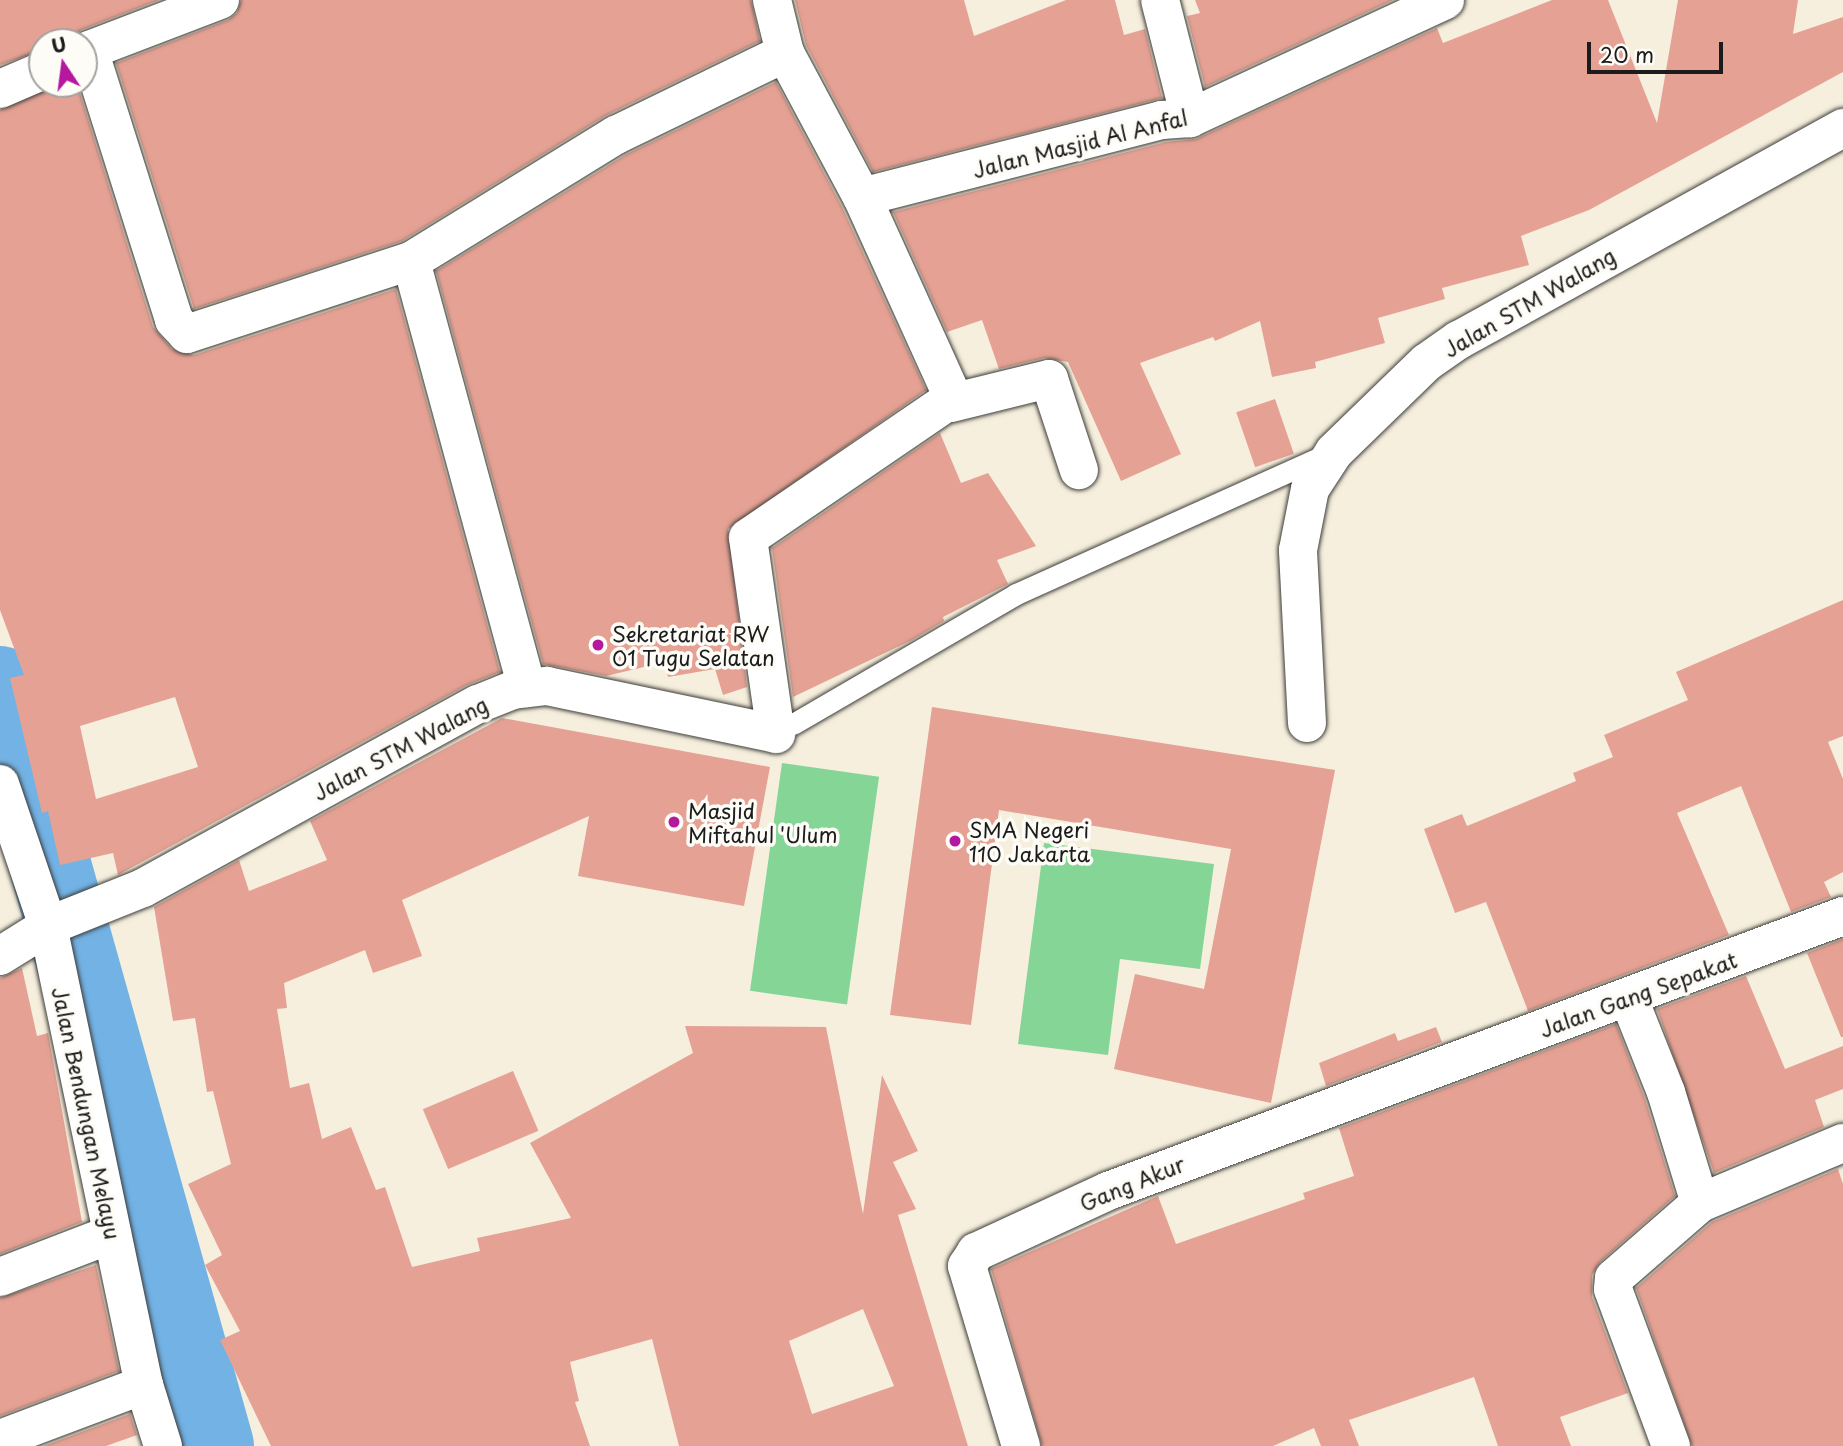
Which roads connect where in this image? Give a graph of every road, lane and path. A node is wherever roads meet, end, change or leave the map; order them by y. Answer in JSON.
{"nodes":[{"id":1,"x":220,"y":0,"type":"edge"},
{"id":2,"x":772,"y":0,"type":"edge"},
{"id":3,"x":1160,"y":0,"type":"edge"},
{"id":4,"x":1445,"y":0,"type":"edge"},
{"id":5,"x":98,"y":46,"type":"edge"},
{"id":6,"x":785,"y":53,"type":"junction"},
{"id":7,"x":28,"y":77,"type":"edge"},
{"id":8,"x":98,"y":88,"type":"edge"},
{"id":9,"x":0,"y":89,"type":"edge"},
{"id":10,"x":1190,"y":118,"type":"junction"},
{"id":11,"x":1843,"y":128,"type":"edge"},
{"id":12,"x":862,"y":197,"type":"junction"},
{"id":13,"x":411,"y":261,"type":"junction"},
{"id":14,"x":951,"y":403,"type":"junction"},
{"id":15,"x":1334,"y":452,"type":"junction"},
{"id":16,"x":1079,"y":470,"type":"dead end"},
{"id":17,"x":527,"y":688,"type":"junction"},
{"id":18,"x":1307,"y":723,"type":"dead end"},
{"id":19,"x":785,"y":729,"type":"junction"},
{"id":20,"x":0,"y":783,"type":"edge"},
{"id":21,"x":1843,"y":916,"type":"edge"},
{"id":22,"x":55,"y":923,"type":"junction"},
{"id":23,"x":0,"y":956,"type":"edge"},
{"id":24,"x":1629,"y":999,"type":"junction"},
{"id":25,"x":1482,"y":1048,"type":"joint"},
{"id":26,"x":1843,"y":1143,"type":"edge"},
{"id":27,"x":1700,"y":1203,"type":"junction"},
{"id":28,"x":112,"y":1234,"type":"junction"},
{"id":29,"x":0,"y":1277,"type":"edge"},
{"id":30,"x":144,"y":1385,"type":"junction"},
{"id":31,"x":0,"y":1439,"type":"edge"},
{"id":32,"x":163,"y":1446,"type":"edge"},
{"id":33,"x":1021,"y":1446,"type":"edge"},
{"id":34,"x":1671,"y":1446,"type":"edge"}],
"edges":[{"from":1,"to":5,"type":"street"},
{"from":2,"to":6,"type":"street"},
{"from":3,"to":10,"type":"street"},
{"from":4,"to":10,"type":"street","name":"Jalan Masjid Al Anfal"},
{"from":6,"to":12,"type":"street"},
{"from":6,"to":13,"type":"street"},
{"from":7,"to":9,"type":"street"},
{"from":8,"to":13,"type":"street"},
{"from":10,"to":12,"type":"street","name":"Jalan Masjid Al Anfal"},
{"from":11,"to":15,"type":"street","name":"Jalan STM Walang"},
{"from":12,"to":14,"type":"street"},
{"from":13,"to":17,"type":"street"},
{"from":14,"to":16,"type":"street"},
{"from":14,"to":19,"type":"street"},
{"from":15,"to":18,"type":"street","name":"Jalan STM Walang"},
{"from":15,"to":19,"type":"lane"},
{"from":17,"to":19,"type":"street","name":"Jalan STM Walang"},
{"from":17,"to":22,"type":"street","name":"Jalan STM Walang"},
{"from":20,"to":22,"type":"street","name":"Jalan Bendungan Melayu"},
{"from":21,"to":24,"type":"street","name":"Jalan Gang Sepakat"},
{"from":22,"to":23,"type":"street","name":"Jalan STM Walang"},
{"from":22,"to":28,"type":"street","name":"Jalan Bendungan Melayu"},
{"from":24,"to":25,"type":"street","name":"Jalan Gang Sepakat"},
{"from":24,"to":27,"type":"street"},
{"from":25,"to":33,"type":"street","name":"Gang Akur"},
{"from":26,"to":27,"type":"street"},
{"from":27,"to":34,"type":"street"},
{"from":28,"to":29,"type":"street"},
{"from":28,"to":30,"type":"street","name":"Jalan Bendungan Melayu"},
{"from":30,"to":31,"type":"street"},
{"from":30,"to":32,"type":"street","name":"Jalan Bendungan Melayu"}]}
